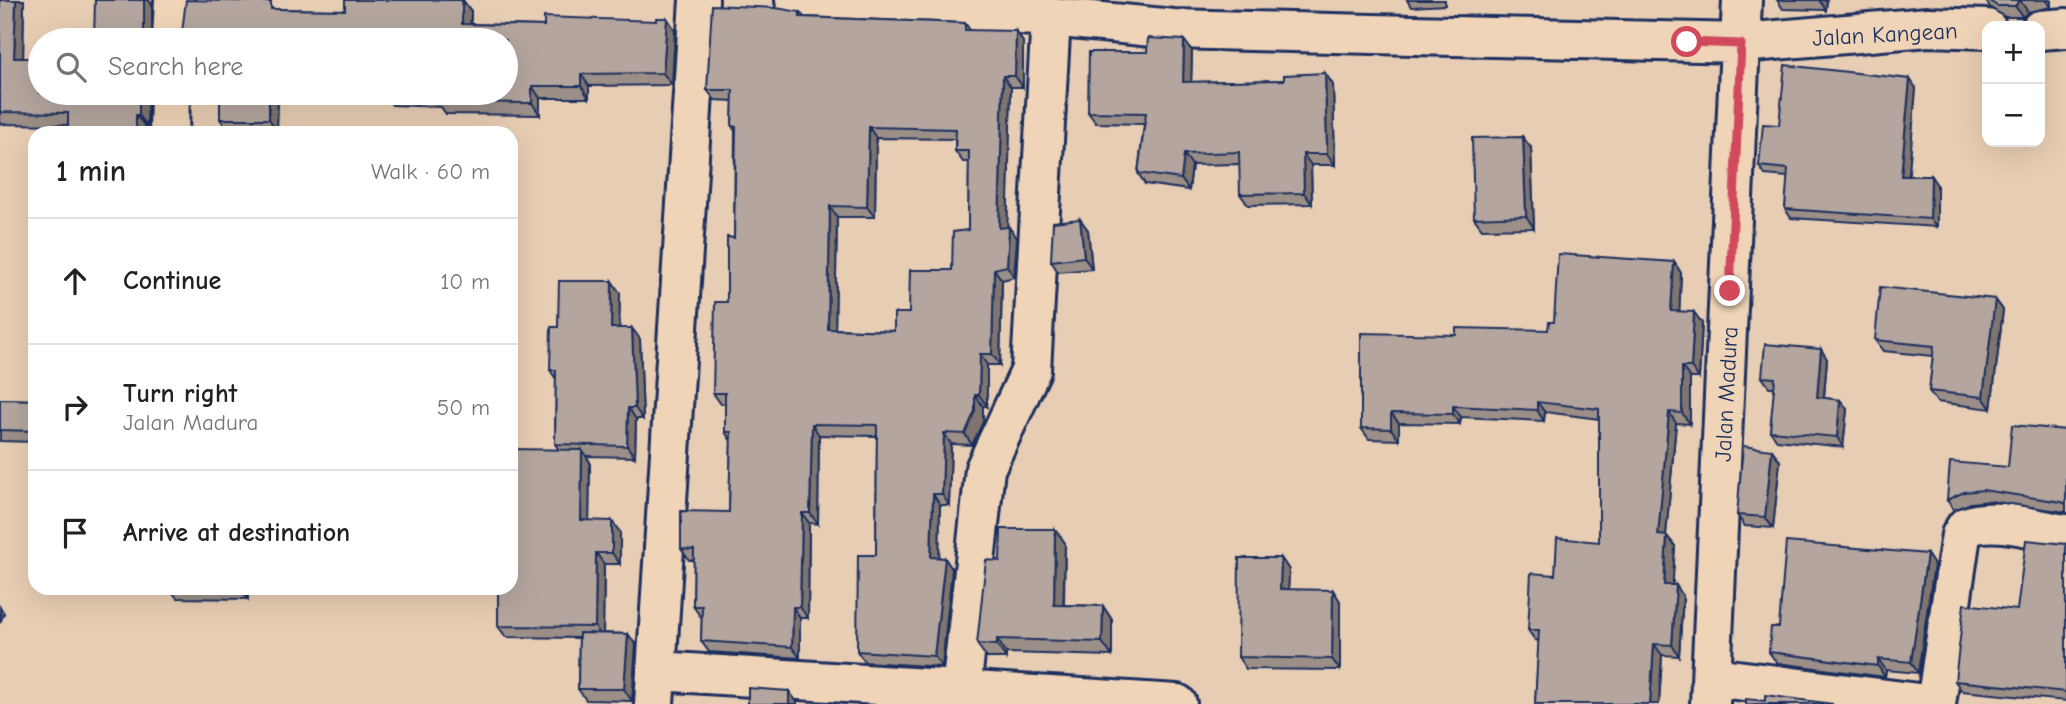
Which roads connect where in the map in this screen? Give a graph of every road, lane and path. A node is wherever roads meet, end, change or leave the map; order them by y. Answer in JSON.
{"nodes":[{"id":1,"x":174,"y":0,"type":"edge"},
{"id":2,"x":699,"y":0,"type":"edge"},
{"id":3,"x":795,"y":0,"type":"edge"},
{"id":4,"x":1742,"y":0,"type":"edge"},
{"id":5,"x":996,"y":8,"type":"edge"},
{"id":6,"x":1173,"y":15,"type":"edge"},
{"id":7,"x":1051,"y":17,"type":"junction"},
{"id":8,"x":173,"y":28,"type":"edge"},
{"id":9,"x":2066,"y":28,"type":"edge"},
{"id":10,"x":1982,"y":29,"type":"edge"},
{"id":11,"x":2045,"y":30,"type":"edge"},
{"id":12,"x":1741,"y":44,"type":"junction"},
{"id":13,"x":170,"y":105,"type":"edge"},
{"id":14,"x":169,"y":126,"type":"edge"},
{"id":15,"x":2066,"y":534,"type":"edge"},
{"id":16,"x":656,"y":687,"type":"edge"},
{"id":17,"x":961,"y":691,"type":"junction"},
{"id":18,"x":1712,"y":691,"type":"edge"},
{"id":19,"x":1177,"y":704,"type":"edge"},
{"id":20,"x":1926,"y":704,"type":"edge"},
{"id":21,"x":1936,"y":704,"type":"edge"}],
"edges":[{"from":1,"to":8,"type":"street"},
{"from":2,"to":16,"type":"street"},
{"from":3,"to":5,"type":"street","name":"Jalan Kangean"},
{"from":4,"to":12,"type":"street","name":"Jalan Madura"},
{"from":5,"to":7,"type":"street","name":"Jalan Kangean"},
{"from":6,"to":7,"type":"street","name":"Jalan Kangean"},
{"from":6,"to":12,"type":"street","name":"Jalan Kangean"},
{"from":7,"to":17,"type":"street"},
{"from":9,"to":11,"type":"street"},
{"from":10,"to":12,"type":"street","name":"Jalan Kangean"},
{"from":12,"to":18,"type":"street","name":"Jalan Madura"},
{"from":13,"to":14,"type":"street"},
{"from":15,"to":21,"type":"street"},
{"from":16,"to":17,"type":"street"},
{"from":17,"to":19,"type":"street"},
{"from":18,"to":20,"type":"street"}]}
